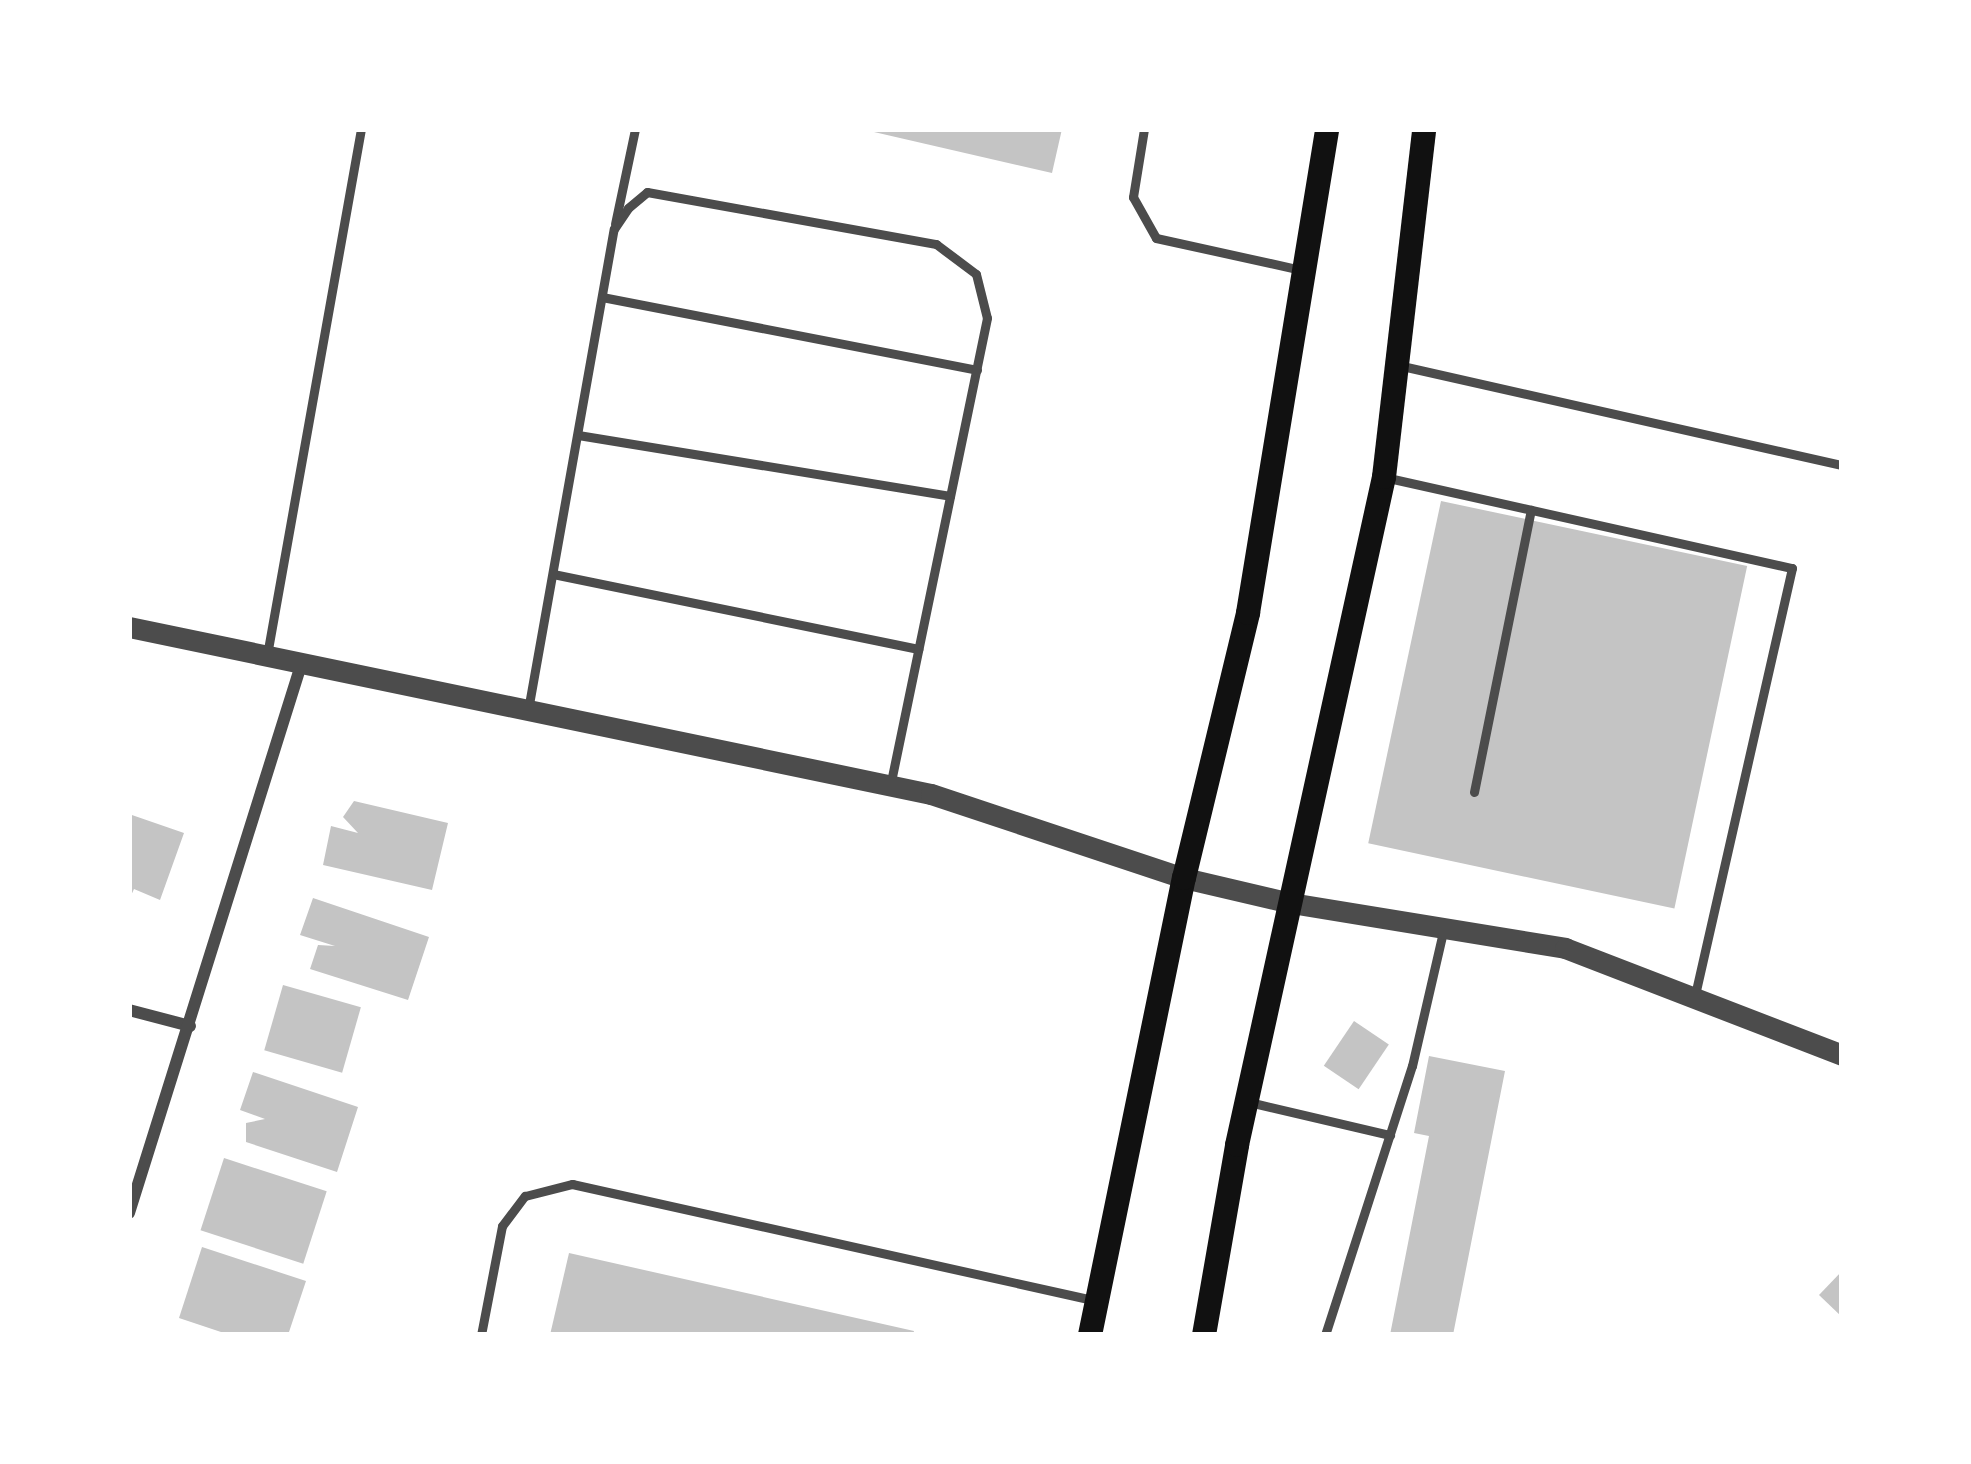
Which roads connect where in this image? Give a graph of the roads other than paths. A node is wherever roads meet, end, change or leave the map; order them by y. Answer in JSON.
{"nodes":[{"id":1,"x":361,"y":129,"type":"edge"},
{"id":2,"x":634,"y":129,"type":"edge"},
{"id":3,"x":1144,"y":129,"type":"edge"},
{"id":4,"x":1327,"y":129,"type":"edge"},
{"id":5,"x":1424,"y":129,"type":"edge"},
{"id":6,"x":614,"y":229,"type":"junction"},
{"id":7,"x":1307,"y":272,"type":"junction"},
{"id":8,"x":602,"y":297,"type":"junction"},
{"id":9,"x":1397,"y":364,"type":"junction"},
{"id":10,"x":976,"y":370,"type":"junction"},
{"id":11,"x":578,"y":435,"type":"junction"},
{"id":12,"x":1842,"y":465,"type":"edge"},
{"id":13,"x":1384,"y":477,"type":"junction"},
{"id":14,"x":950,"y":496,"type":"junction"},
{"id":15,"x":1531,"y":510,"type":"junction"},
{"id":16,"x":553,"y":574,"type":"junction"},
{"id":17,"x":129,"y":627,"type":"edge"},
{"id":18,"x":918,"y":649,"type":"junction"},
{"id":19,"x":267,"y":655,"type":"junction"},
{"id":20,"x":302,"y":662,"type":"junction"},
{"id":21,"x":527,"y":710,"type":"junction"},
{"id":22,"x":890,"y":785,"type":"junction"},
{"id":23,"x":1474,"y":792,"type":"dead end"},
{"id":24,"x":1184,"y":878,"type":"junction"},
{"id":25,"x":1292,"y":903,"type":"junction"},
{"id":26,"x":1443,"y":932,"type":"junction"},
{"id":27,"x":1694,"y":998,"type":"junction"},
{"id":28,"x":129,"y":1010,"type":"edge"},
{"id":29,"x":190,"y":1025,"type":"junction"},
{"id":30,"x":1842,"y":1055,"type":"edge"},
{"id":31,"x":1247,"y":1102,"type":"junction"},
{"id":32,"x":1390,"y":1135,"type":"junction"},
{"id":33,"x":129,"y":1213,"type":"edge"},
{"id":34,"x":1097,"y":1301,"type":"junction"},
{"id":35,"x":481,"y":1335,"type":"edge"},
{"id":36,"x":1090,"y":1335,"type":"edge"},
{"id":37,"x":1204,"y":1335,"type":"edge"},
{"id":38,"x":1325,"y":1335,"type":"edge"}],
"edges":[{"from":1,"to":19,"type":"lane"},
{"from":2,"to":6,"type":"lane"},
{"from":3,"to":7,"type":"lane"},
{"from":4,"to":7,"type":"main road"},
{"from":5,"to":9,"type":"main road"},
{"from":6,"to":8,"type":"lane"},
{"from":6,"to":10,"type":"lane"},
{"from":7,"to":24,"type":"main road"},
{"from":8,"to":10,"type":"lane"},
{"from":8,"to":11,"type":"lane"},
{"from":9,"to":12,"type":"lane"},
{"from":9,"to":13,"type":"main road"},
{"from":10,"to":14,"type":"lane"},
{"from":11,"to":14,"type":"lane"},
{"from":11,"to":16,"type":"lane"},
{"from":13,"to":15,"type":"lane"},
{"from":13,"to":25,"type":"main road"},
{"from":14,"to":18,"type":"lane"},
{"from":15,"to":23,"type":"lane"},
{"from":15,"to":27,"type":"lane"},
{"from":16,"to":18,"type":"lane"},
{"from":16,"to":21,"type":"lane"},
{"from":17,"to":19,"type":"street"},
{"from":18,"to":22,"type":"lane"},
{"from":19,"to":20,"type":"street"},
{"from":20,"to":21,"type":"street"},
{"from":20,"to":29,"type":"street"},
{"from":21,"to":22,"type":"street"},
{"from":22,"to":24,"type":"street"},
{"from":24,"to":25,"type":"street"},
{"from":24,"to":34,"type":"main road"},
{"from":25,"to":26,"type":"street"},
{"from":25,"to":31,"type":"main road"},
{"from":26,"to":27,"type":"street"},
{"from":26,"to":32,"type":"lane"},
{"from":27,"to":30,"type":"street"},
{"from":28,"to":29,"type":"street"},
{"from":29,"to":33,"type":"street"},
{"from":31,"to":32,"type":"lane"},
{"from":31,"to":37,"type":"main road"},
{"from":32,"to":38,"type":"lane"},
{"from":34,"to":35,"type":"lane"},
{"from":34,"to":36,"type":"main road"}]}
